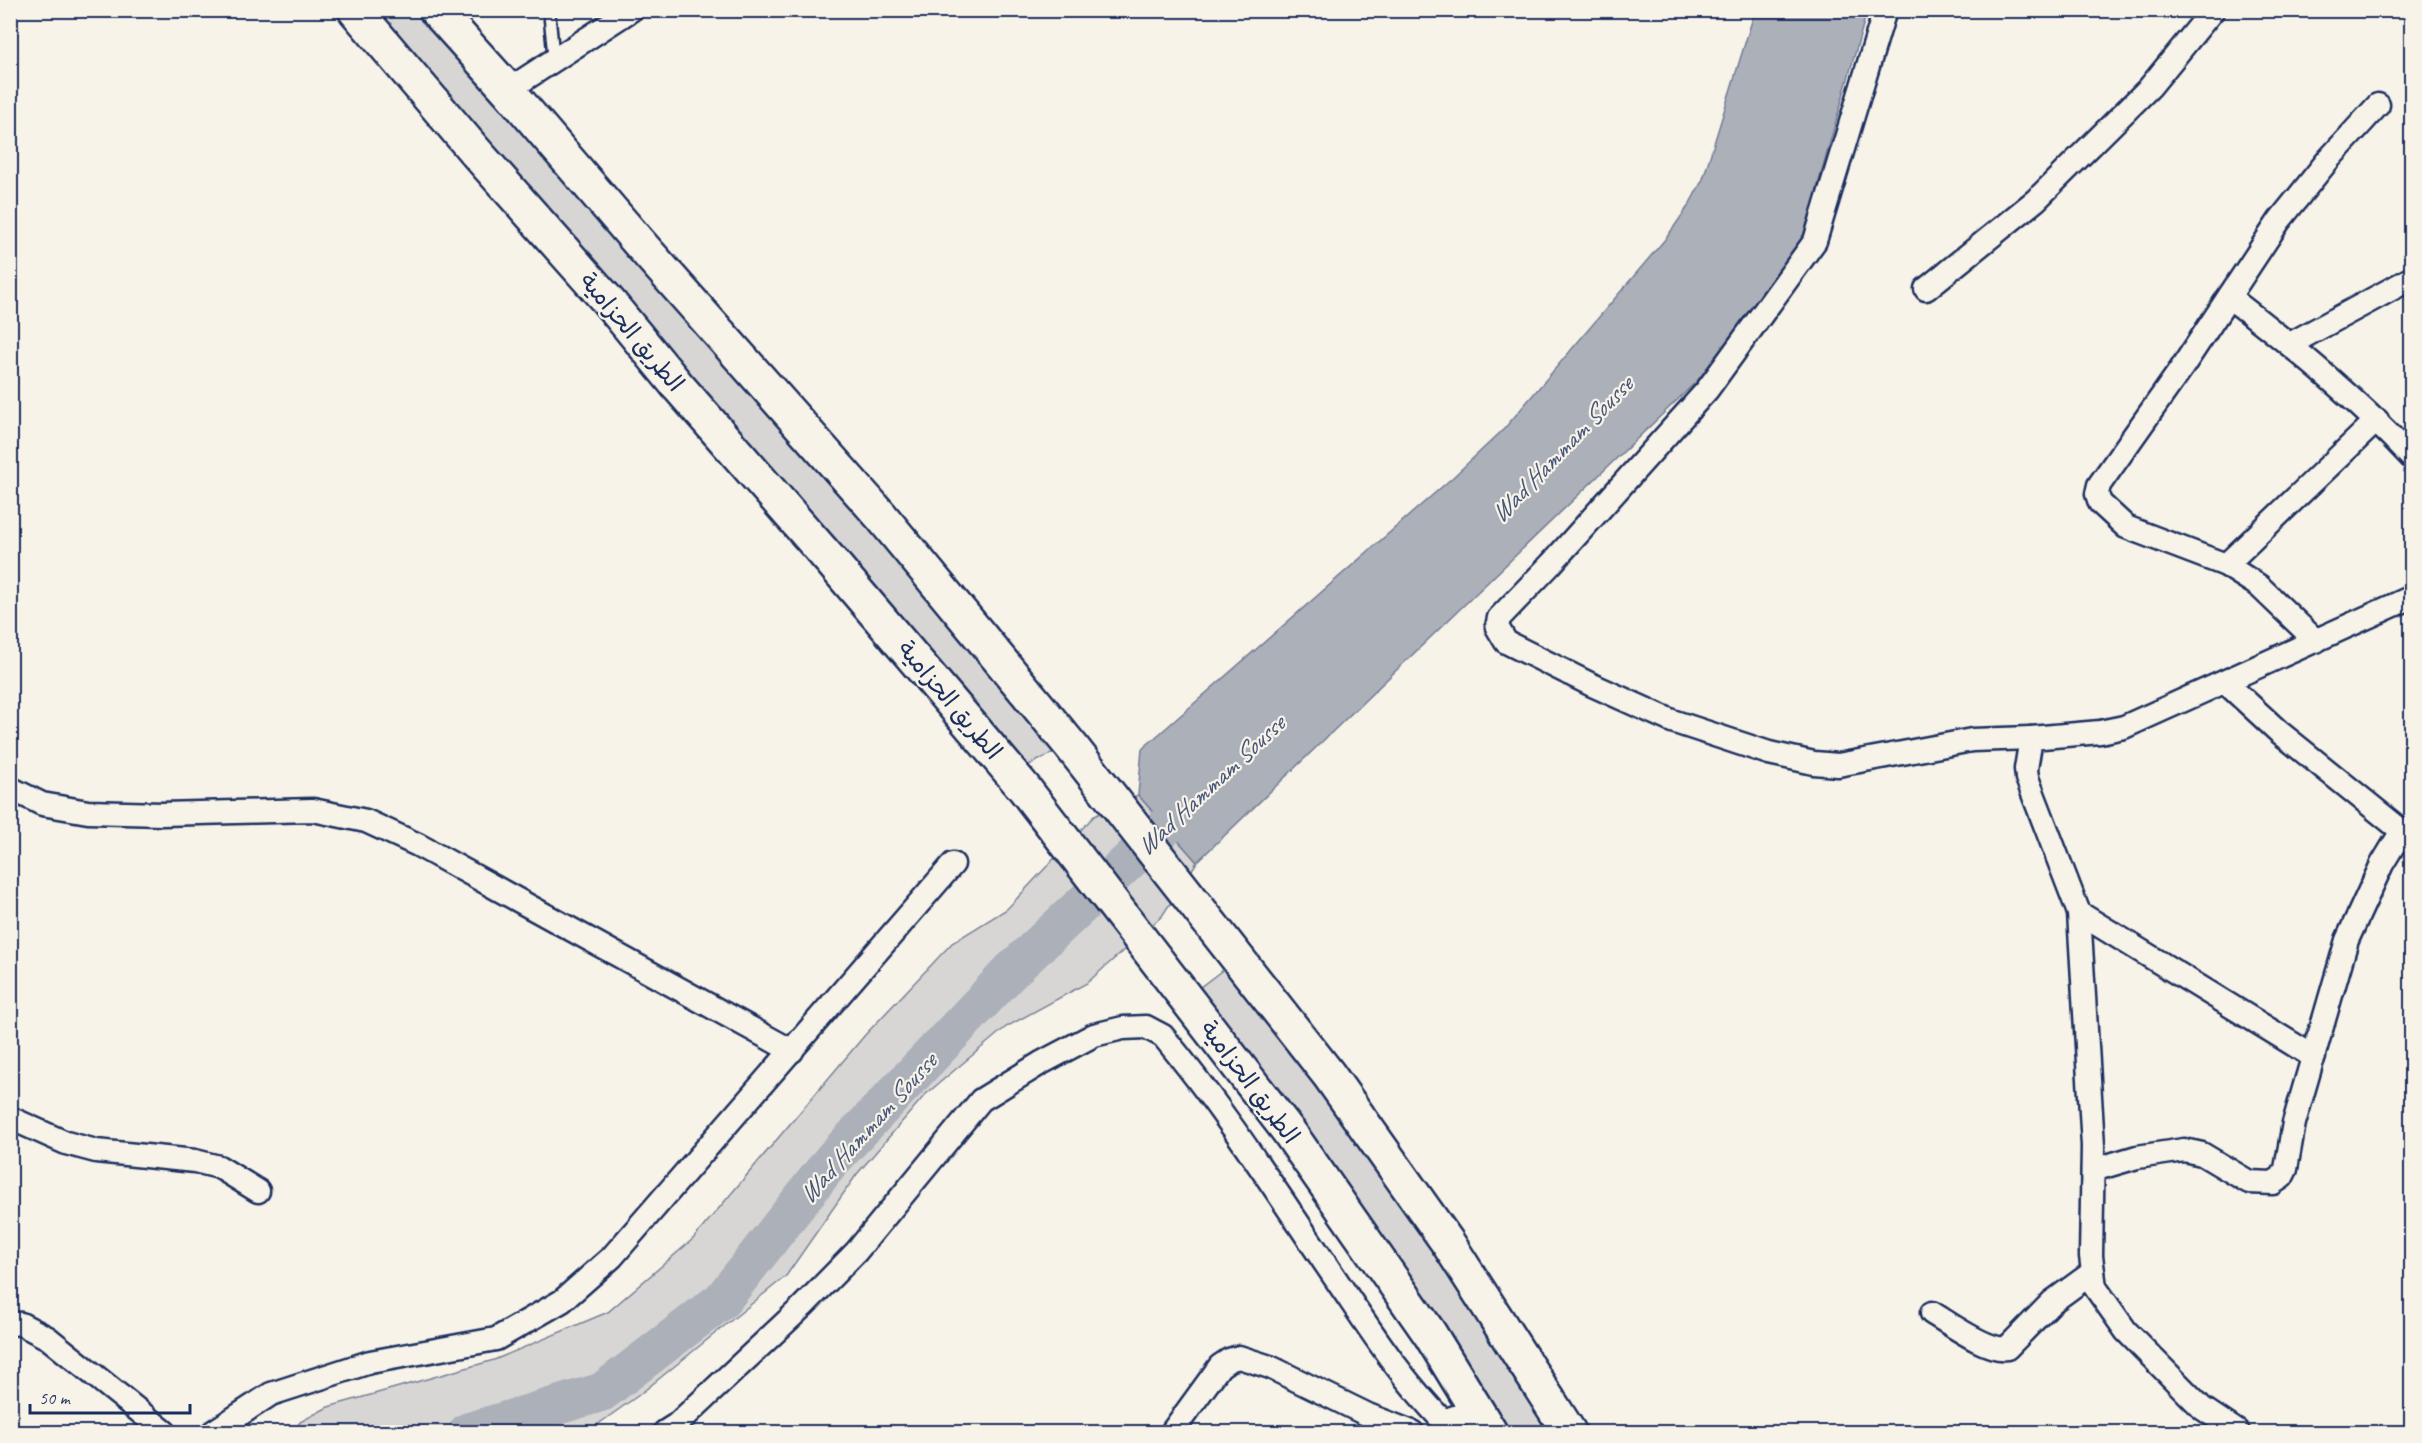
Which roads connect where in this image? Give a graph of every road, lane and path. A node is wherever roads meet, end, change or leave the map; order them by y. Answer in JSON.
{"nodes":[{"id":1,"x":355,"y":10,"type":"edge"},
{"id":2,"x":435,"y":10,"type":"edge"},
{"id":3,"x":549,"y":10,"type":"edge"},
{"id":4,"x":631,"y":10,"type":"edge"},
{"id":5,"x":1885,"y":10,"type":"edge"},
{"id":6,"x":2213,"y":10,"type":"edge"},
{"id":7,"x":554,"y":61,"type":"junction"},
{"id":8,"x":508,"y":90,"type":"junction"},
{"id":9,"x":2378,"y":105,"type":"dead end"},
{"id":10,"x":2412,"y":278,"type":"edge"},
{"id":11,"x":1926,"y":289,"type":"dead end"},
{"id":12,"x":2229,"y":297,"type":"junction"},
{"id":13,"x":2290,"y":344,"type":"junction"},
{"id":14,"x":2377,"y":420,"type":"junction"},
{"id":15,"x":2408,"y":449,"type":"edge"},
{"id":16,"x":2226,"y":566,"type":"junction"},
{"id":17,"x":2412,"y":597,"type":"edge"},
{"id":18,"x":2316,"y":641,"type":"junction"},
{"id":19,"x":2225,"y":682,"type":"junction"},
{"id":20,"x":2031,"y":738,"type":"junction"},
{"id":21,"x":10,"y":788,"type":"edge"},
{"id":22,"x":2407,"y":835,"type":"edge"},
{"id":23,"x":953,"y":864,"type":"dead end"},
{"id":24,"x":2079,"y":913,"type":"junction"},
{"id":25,"x":792,"y":1050,"type":"junction"},
{"id":26,"x":2314,"y":1057,"type":"junction"},
{"id":27,"x":10,"y":1118,"type":"edge"},
{"id":28,"x":2093,"y":1170,"type":"junction"},
{"id":29,"x":258,"y":1191,"type":"dead end"},
{"id":30,"x":2093,"y":1272,"type":"junction"},
{"id":31,"x":1932,"y":1313,"type":"dead end"},
{"id":32,"x":10,"y":1323,"type":"edge"},
{"id":33,"x":1483,"y":1421,"type":"edge"},
{"id":34,"x":1437,"y":1427,"type":"edge"},
{"id":35,"x":165,"y":1432,"type":"edge"},
{"id":36,"x":213,"y":1432,"type":"edge"},
{"id":37,"x":665,"y":1432,"type":"edge"},
{"id":38,"x":1172,"y":1432,"type":"edge"},
{"id":39,"x":1412,"y":1432,"type":"edge"},
{"id":40,"x":1569,"y":1432,"type":"edge"},
{"id":41,"x":2238,"y":1432,"type":"edge"}],
"edges":[{"from":1,"to":33,"type":"highway","name":"الطريق الحزامية"},
{"from":2,"to":8,"type":"highway"},
{"from":3,"to":7,"type":"lane"},
{"from":4,"to":7,"type":"street"},
{"from":5,"to":20,"type":"street"},
{"from":6,"to":11,"type":"street"},
{"from":7,"to":8,"type":"street"},
{"from":8,"to":40,"type":"highway"},
{"from":9,"to":12,"type":"street"},
{"from":10,"to":13,"type":"street"},
{"from":12,"to":13,"type":"street"},
{"from":12,"to":16,"type":"street"},
{"from":13,"to":14,"type":"street"},
{"from":14,"to":15,"type":"street"},
{"from":14,"to":16,"type":"street"},
{"from":16,"to":18,"type":"street"},
{"from":17,"to":18,"type":"street"},
{"from":18,"to":19,"type":"street"},
{"from":19,"to":20,"type":"street"},
{"from":19,"to":22,"type":"street"},
{"from":20,"to":24,"type":"street"},
{"from":21,"to":25,"type":"street"},
{"from":22,"to":26,"type":"street"},
{"from":23,"to":25,"type":"street"},
{"from":24,"to":26,"type":"street"},
{"from":24,"to":28,"type":"street"},
{"from":25,"to":36,"type":"street"},
{"from":26,"to":28,"type":"street"},
{"from":27,"to":29,"type":"street"},
{"from":28,"to":30,"type":"street"},
{"from":30,"to":31,"type":"street"},
{"from":30,"to":41,"type":"street"},
{"from":32,"to":35,"type":"street"},
{"from":33,"to":34,"type":"street"},
{"from":34,"to":37,"type":"street"},
{"from":38,"to":39,"type":"street"}]}
